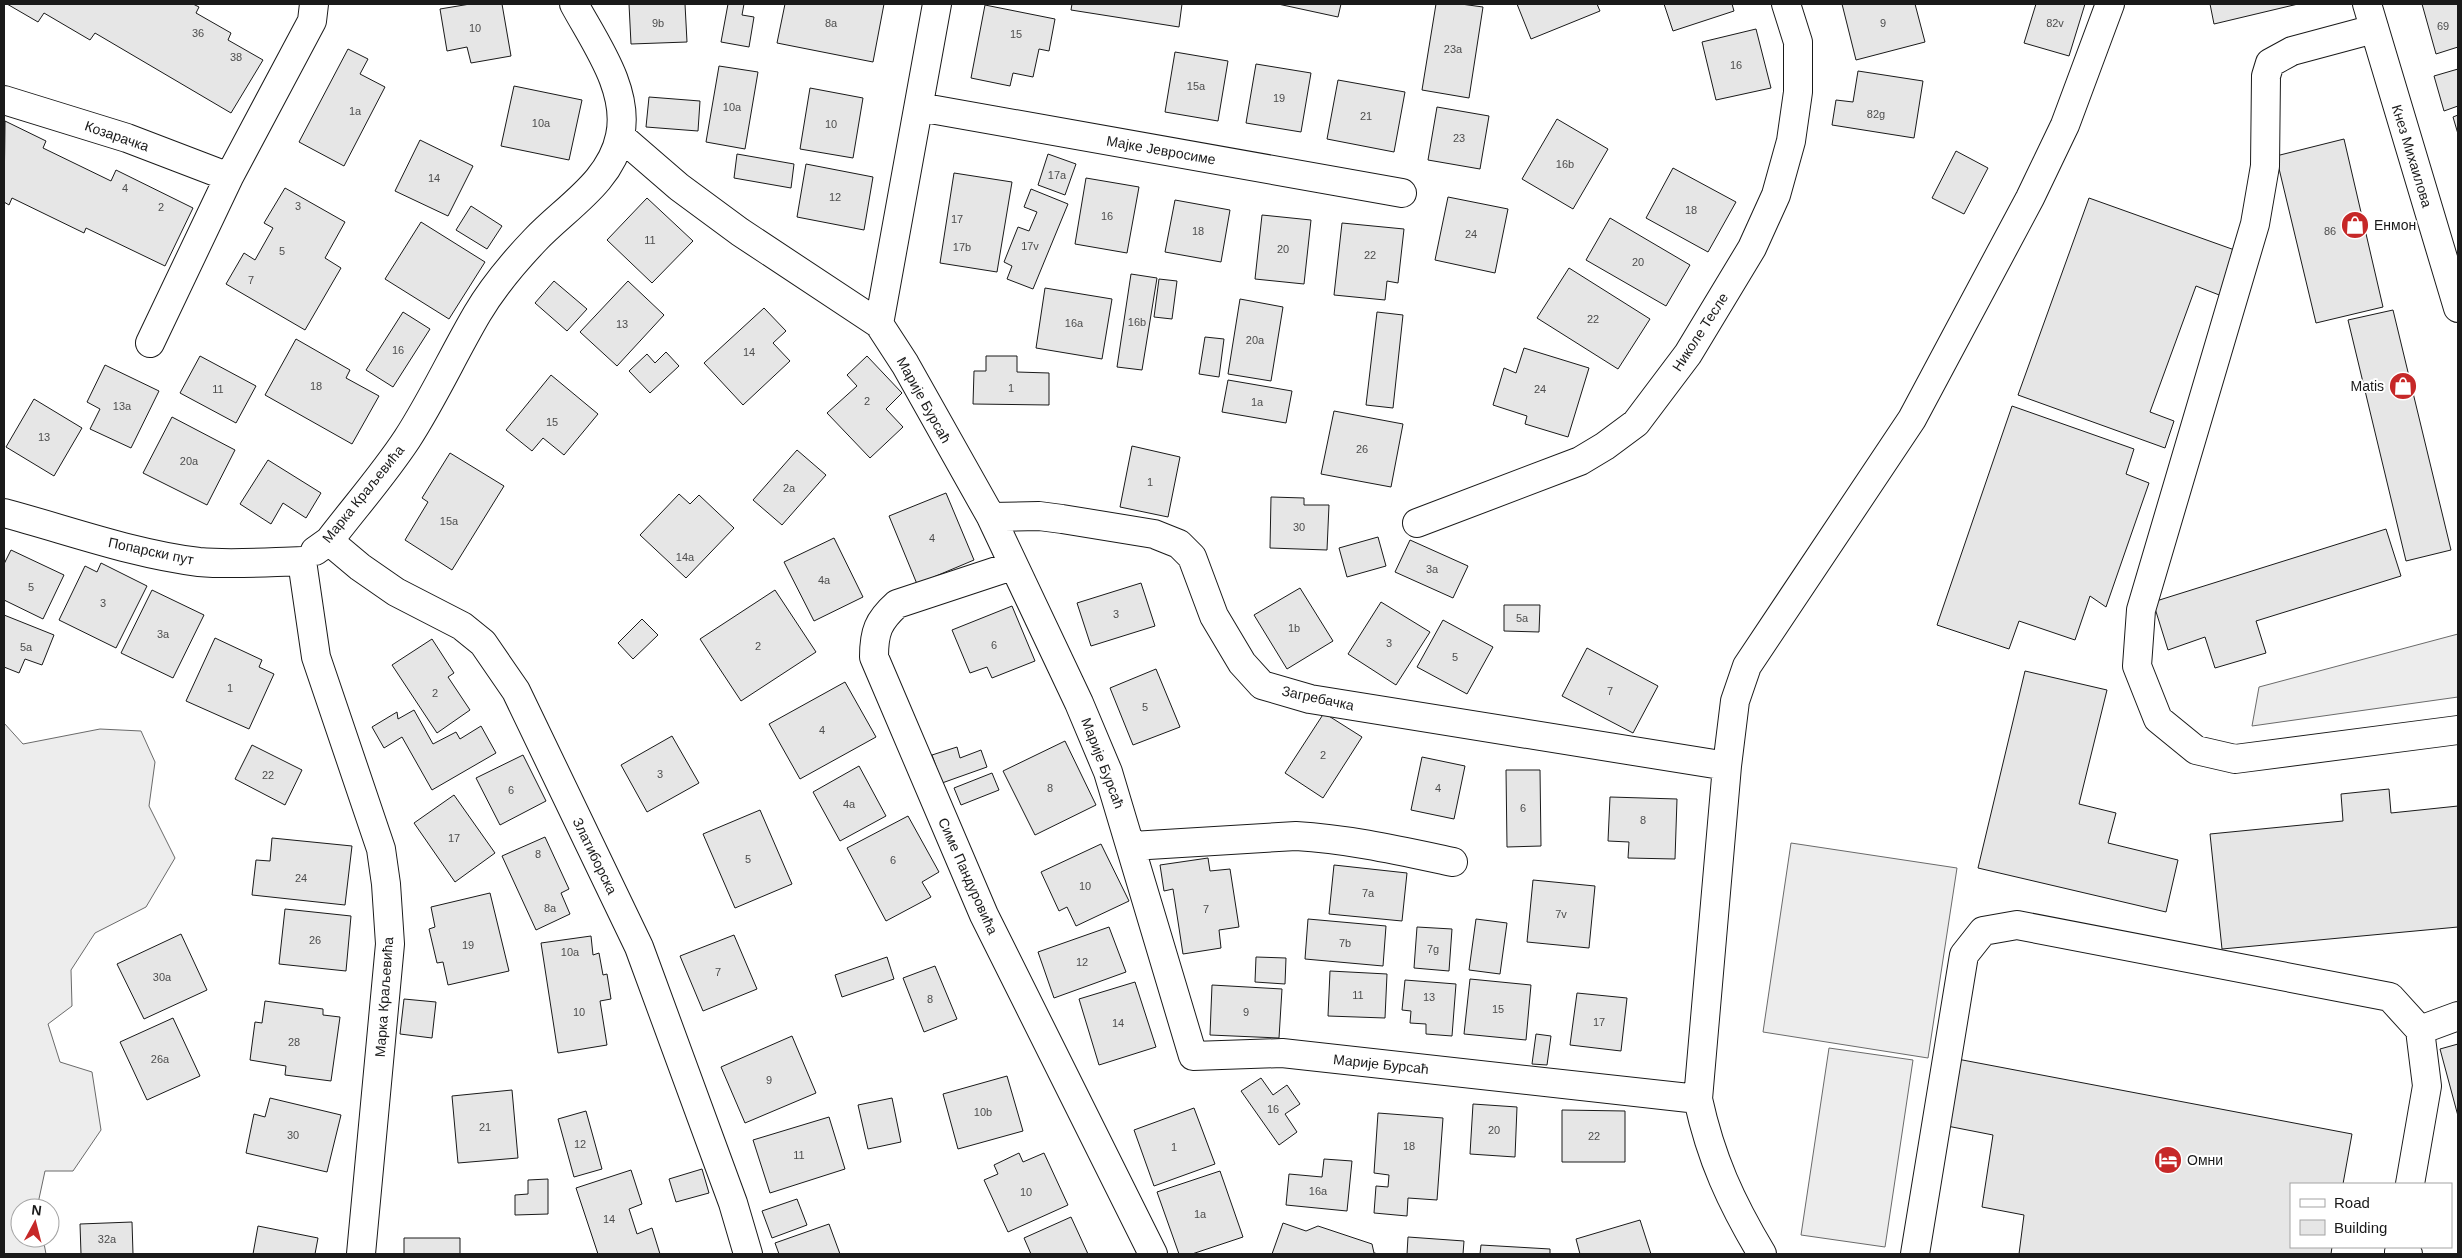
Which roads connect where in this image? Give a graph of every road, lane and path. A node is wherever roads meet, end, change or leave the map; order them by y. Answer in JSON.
{"nodes":[{"id":1,"x":314,"y":4,"type":"edge"},
{"id":2,"x":574,"y":4,"type":"edge"},
{"id":3,"x":937,"y":4,"type":"edge"},
{"id":4,"x":1786,"y":4,"type":"edge"},
{"id":5,"x":2110,"y":4,"type":"edge"},
{"id":6,"x":2371,"y":16,"type":"edge"},
{"id":7,"x":4,"y":100,"type":"edge"},
{"id":8,"x":919,"y":108,"type":"junction"},
{"id":9,"x":620,"y":136,"type":"junction"},
{"id":10,"x":229,"y":177,"type":"junction"},
{"id":11,"x":1402,"y":193,"type":"dead end"},
{"id":12,"x":2458,"y":308,"type":"edge"},
{"id":13,"x":879,"y":324,"type":"junction"},
{"id":14,"x":150,"y":343,"type":"dead end"},
{"id":15,"x":4,"y":513,"type":"edge"},
{"id":16,"x":991,"y":517,"type":"junction"},
{"id":17,"x":1417,"y":523,"type":"dead end"},
{"id":18,"x":329,"y":541,"type":"junction"},
{"id":19,"x":302,"y":561,"type":"junction"},
{"id":20,"x":1012,"y":566,"type":"junction"},
{"id":21,"x":2458,"y":730,"type":"edge"},
{"id":22,"x":1727,"y":766,"type":"junction"},
{"id":23,"x":1132,"y":846,"type":"junction"},
{"id":24,"x":1453,"y":862,"type":"dead end"},
{"id":25,"x":2458,"y":1016,"type":"edge"},
{"id":26,"x":2420,"y":1030,"type":"junction"},
{"id":27,"x":1698,"y":1099,"type":"junction"},
{"id":28,"x":2410,"y":1183,"type":"edge"},
{"id":29,"x":361,"y":1254,"type":"edge"},
{"id":30,"x":748,"y":1254,"type":"edge"},
{"id":31,"x":1153,"y":1254,"type":"edge"},
{"id":32,"x":1762,"y":1254,"type":"edge"},
{"id":33,"x":1916,"y":1254,"type":"edge"}],
"edges":[{"from":1,"to":10,"type":"street"},
{"from":2,"to":9,"type":"street","name":"Марка Краљевића"},
{"from":3,"to":8,"type":"street"},
{"from":4,"to":17,"type":"street","name":"Николе Тесле"},
{"from":5,"to":22,"type":"street"},
{"from":6,"to":12,"type":"street","name":"Кнез Михаилова"},
{"from":6,"to":21,"type":"street"},
{"from":7,"to":10,"type":"street","name":"Козарачка"},
{"from":8,"to":11,"type":"street","name":"Мајке Јевросиме"},
{"from":8,"to":13,"type":"street"},
{"from":9,"to":13,"type":"street","name":"Марије Бурсаћ"},
{"from":9,"to":18,"type":"street","name":"Марка Краљевића"},
{"from":10,"to":14,"type":"street"},
{"from":13,"to":16,"type":"street","name":"Марије Бурсаћ"},
{"from":15,"to":19,"type":"street","name":"Попарски пут"},
{"from":16,"to":20,"type":"street","name":"Марије Бурсаћ"},
{"from":16,"to":22,"type":"street","name":"Загребачка"},
{"from":18,"to":19,"type":"street","name":"Марка Краљевића"},
{"from":18,"to":30,"type":"street","name":"Златиборска"},
{"from":19,"to":29,"type":"street","name":"Марка Краљевића"},
{"from":20,"to":23,"type":"street","name":"Марије Бурсаћ"},
{"from":20,"to":31,"type":"street","name":"Симе Пандуровића"},
{"from":22,"to":27,"type":"street"},
{"from":23,"to":24,"type":"street"},
{"from":23,"to":27,"type":"street","name":"Марије Бурсаћ"},
{"from":25,"to":26,"type":"street"},
{"from":26,"to":28,"type":"street"},
{"from":26,"to":33,"type":"street"},
{"from":27,"to":32,"type":"street"}]}
